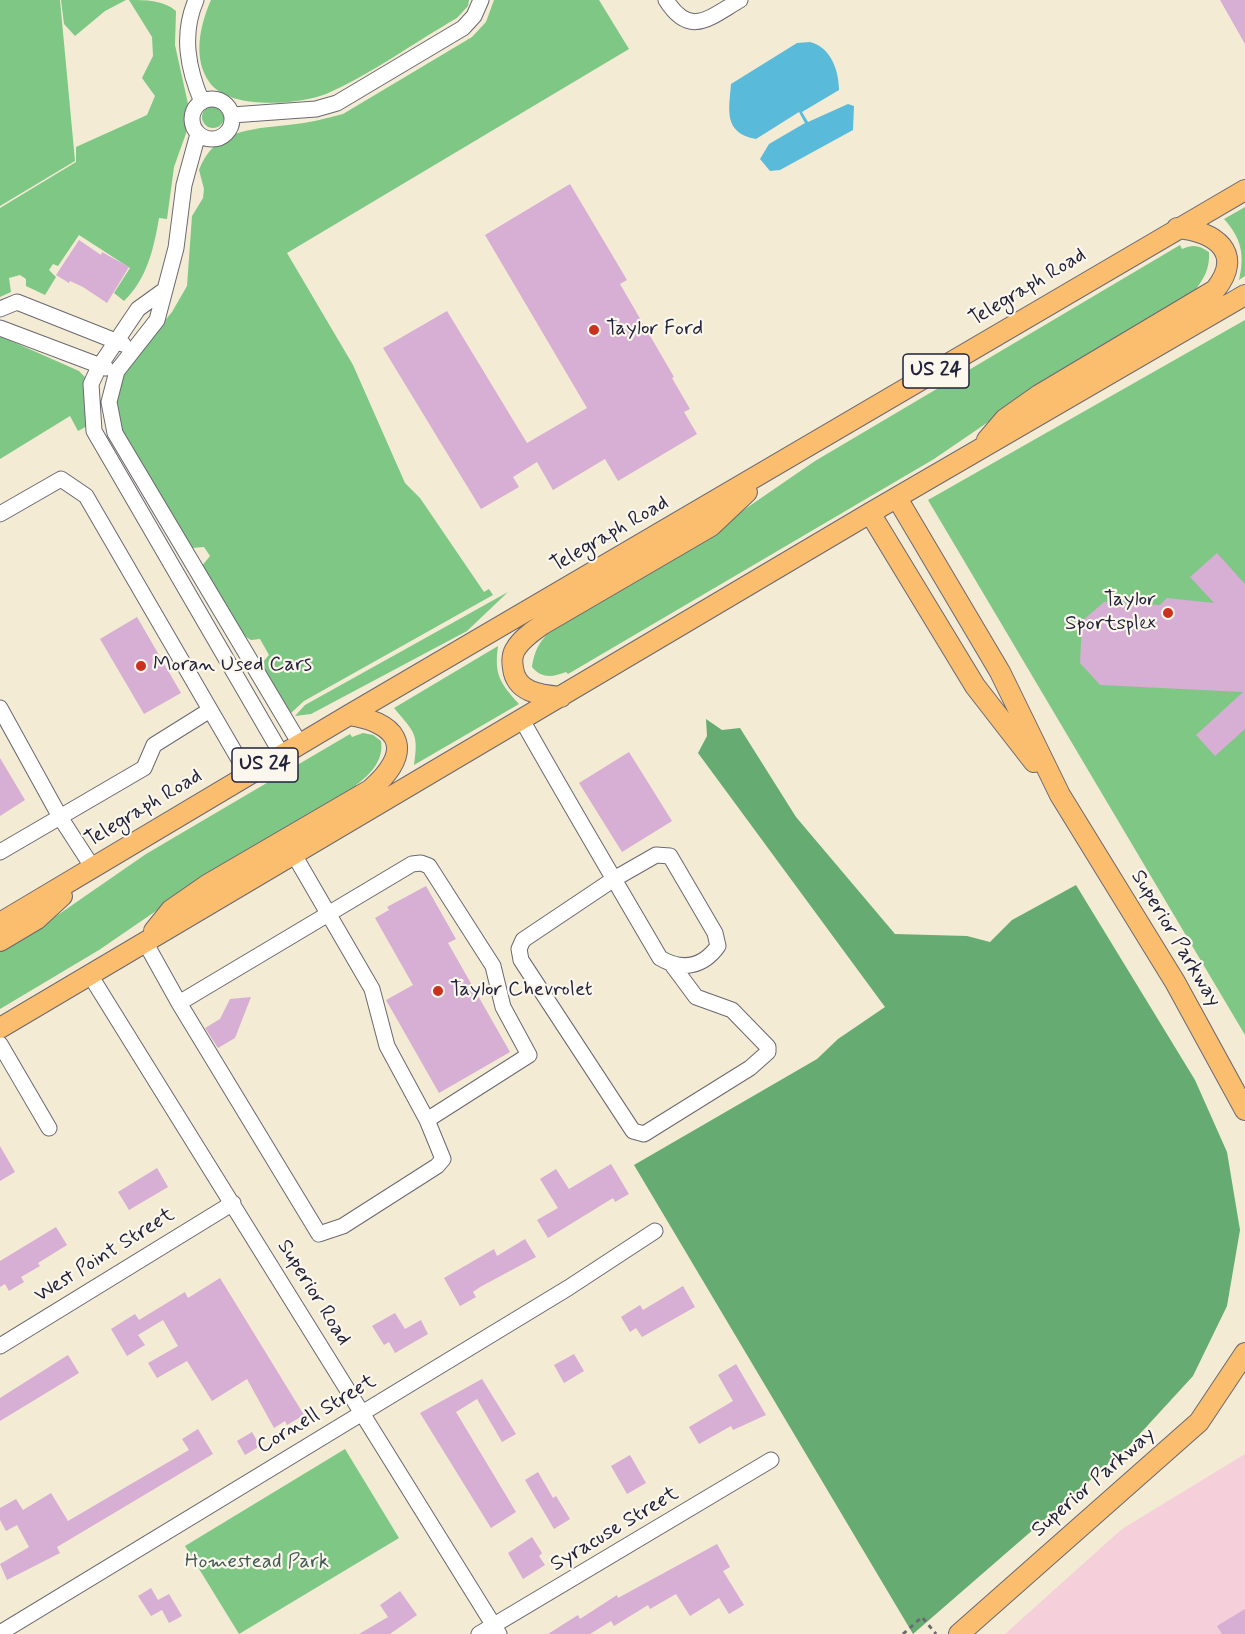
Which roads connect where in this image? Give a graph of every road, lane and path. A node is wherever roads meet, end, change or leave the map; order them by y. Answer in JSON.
{"nodes":[{"id":1,"x":481,"y":0,"type":"edge"},
{"id":2,"x":666,"y":0,"type":"edge"},
{"id":3,"x":740,"y":0,"type":"edge"},
{"id":4,"x":191,"y":2,"type":"edge"},
{"id":5,"x":202,"y":102,"type":"junction"},
{"id":6,"x":232,"y":115,"type":"junction"},
{"id":7,"x":198,"y":134,"type":"junction"},
{"id":8,"x":1245,"y":190,"type":"edge"},
{"id":9,"x":1177,"y":228,"type":"junction"},
{"id":10,"x":163,"y":291,"type":"junction"},
{"id":11,"x":1245,"y":295,"type":"edge"},
{"id":12,"x":0,"y":309,"type":"edge"},
{"id":13,"x":0,"y":328,"type":"edge"},
{"id":14,"x":115,"y":340,"type":"junction"},
{"id":15,"x":134,"y":349,"type":"junction"},
{"id":16,"x":99,"y":367,"type":"junction"},
{"id":17,"x":117,"y":371,"type":"junction"},
{"id":18,"x":975,"y":453,"type":"junction"},
{"id":19,"x":772,"y":468,"type":"junction"},
{"id":20,"x":897,"y":498,"type":"junction"},
{"id":21,"x":870,"y":513,"type":"junction"},
{"id":22,"x":0,"y":514,"type":"edge"},
{"id":23,"x":192,"y":563,"type":"junction"},
{"id":24,"x":176,"y":572,"type":"junction"},
{"id":25,"x":561,"y":698,"type":"junction"},
{"id":26,"x":0,"y":708,"type":"edge"},
{"id":27,"x":210,"y":710,"type":"junction"},
{"id":28,"x":349,"y":715,"type":"junction"},
{"id":29,"x":522,"y":720,"type":"junction"},
{"id":30,"x":300,"y":744,"type":"junction"},
{"id":31,"x":282,"y":755,"type":"junction"},
{"id":32,"x":248,"y":775,"type":"junction"},
{"id":33,"x":1060,"y":795,"type":"junction"},
{"id":34,"x":60,"y":817,"type":"junction"},
{"id":35,"x":0,"y":852,"type":"edge"},
{"id":36,"x":293,"y":853,"type":"junction"},
{"id":37,"x":93,"y":868,"type":"junction"},
{"id":38,"x":614,"y":879,"type":"junction"},
{"id":39,"x":330,"y":914,"type":"junction"},
{"id":40,"x":0,"y":924,"type":"edge"},
{"id":41,"x":0,"y":941,"type":"edge"},
{"id":42,"x":145,"y":942,"type":"junction"},
{"id":43,"x":673,"y":966,"type":"junction"},
{"id":44,"x":90,"y":975,"type":"junction"},
{"id":45,"x":179,"y":1003,"type":"junction"},
{"id":46,"x":0,"y":1028,"type":"edge"},
{"id":47,"x":0,"y":1044,"type":"edge"},
{"id":48,"x":1245,"y":1110,"type":"edge"},
{"id":49,"x":427,"y":1120,"type":"junction"},
{"id":50,"x":50,"y":1128,"type":"dead end"},
{"id":51,"x":233,"y":1203,"type":"junction"},
{"id":52,"x":655,"y":1231,"type":"dead end"},
{"id":53,"x":0,"y":1346,"type":"edge"},
{"id":54,"x":1245,"y":1353,"type":"edge"},
{"id":55,"x":363,"y":1412,"type":"junction"},
{"id":56,"x":771,"y":1460,"type":"dead end"},
{"id":57,"x":497,"y":1630,"type":"edge"},
{"id":58,"x":0,"y":1633,"type":"edge"},
{"id":59,"x":479,"y":1634,"type":"edge"},
{"id":60,"x":903,"y":1634,"type":"edge"},
{"id":61,"x":936,"y":1634,"type":"edge"},
{"id":62,"x":958,"y":1634,"type":"edge"}],
"edges":[{"from":1,"to":6,"type":"street"},
{"from":2,"to":3,"type":"street"},
{"from":4,"to":5,"type":"street"},
{"from":5,"to":6,"type":"street"},
{"from":5,"to":7,"type":"street"},
{"from":6,"to":7,"type":"street"},
{"from":7,"to":10,"type":"street"},
{"from":8,"to":9,"type":"main road","name":"Telegraph Road","number":"US 24"},
{"from":9,"to":18,"type":"main road"},
{"from":9,"to":19,"type":"main road","name":"Telegraph Road","number":"US 24"},
{"from":10,"to":14,"type":"street"},
{"from":10,"to":15,"type":"street"},
{"from":11,"to":18,"type":"main road"},
{"from":12,"to":14,"type":"street"},
{"from":13,"to":16,"type":"street"},
{"from":14,"to":15,"type":"street"},
{"from":14,"to":16,"type":"street"},
{"from":15,"to":17,"type":"street"},
{"from":16,"to":17,"type":"street"},
{"from":16,"to":24,"type":"street"},
{"from":17,"to":23,"type":"street"},
{"from":18,"to":20,"type":"main road"},
{"from":19,"to":25,"type":"main road"},
{"from":19,"to":28,"type":"main road","name":"Telegraph Road","number":"US 24"},
{"from":20,"to":21,"type":"main road"},
{"from":20,"to":33,"type":"main road","name":"Superior Parkway"},
{"from":21,"to":25,"type":"main road"},
{"from":21,"to":33,"type":"main road","name":"Superior Parkway"},
{"from":22,"to":27,"type":"street"},
{"from":23,"to":24,"type":"street"},
{"from":23,"to":30,"type":"street"},
{"from":24,"to":31,"type":"street"},
{"from":25,"to":29,"type":"main road"},
{"from":26,"to":34,"type":"street"},
{"from":27,"to":32,"type":"street"},
{"from":27,"to":34,"type":"street"},
{"from":28,"to":30,"type":"main road","name":"Telegraph Road","number":"US 24"},
{"from":28,"to":42,"type":"main road"},
{"from":29,"to":36,"type":"main road"},
{"from":29,"to":38,"type":"street"},
{"from":30,"to":31,"type":"main road","name":"Telegraph Road","number":"US 24"},
{"from":31,"to":32,"type":"main road","name":"Telegraph Road","number":"US 24"},
{"from":32,"to":37,"type":"main road","name":"Telegraph Road","number":"US 24"},
{"from":33,"to":48,"type":"main road","name":"Superior Parkway"},
{"from":34,"to":35,"type":"street"},
{"from":34,"to":37,"type":"street"},
{"from":36,"to":39,"type":"street"},
{"from":36,"to":42,"type":"main road"},
{"from":37,"to":40,"type":"main road","name":"Telegraph Road","number":"US 24"},
{"from":37,"to":41,"type":"main road"},
{"from":38,"to":43,"type":"street"},
{"from":38,"to":43,"type":"street"},
{"from":38,"to":43,"type":"street"},
{"from":39,"to":45,"type":"street"},
{"from":39,"to":49,"type":"street"},
{"from":39,"to":49,"type":"street"},
{"from":42,"to":44,"type":"main road"},
{"from":42,"to":45,"type":"street"},
{"from":44,"to":46,"type":"main road"},
{"from":44,"to":51,"type":"street","name":"Superior Road"},
{"from":45,"to":49,"type":"street"},
{"from":47,"to":50,"type":"street"},
{"from":51,"to":53,"type":"street","name":"West Point Street"},
{"from":51,"to":55,"type":"street","name":"Superior Road"},
{"from":52,"to":55,"type":"street","name":"Cornell Street"},
{"from":54,"to":62,"type":"main road","name":"Superior Parkway"},
{"from":55,"to":57,"type":"street","name":"Superior Road"},
{"from":55,"to":58,"type":"street","name":"Cornell Street"},
{"from":56,"to":57,"type":"street","name":"Syracuse Street"},
{"from":57,"to":59,"type":"street","name":"Syracuse Street"},
{"from":60,"to":61,"type":"path"}]}
